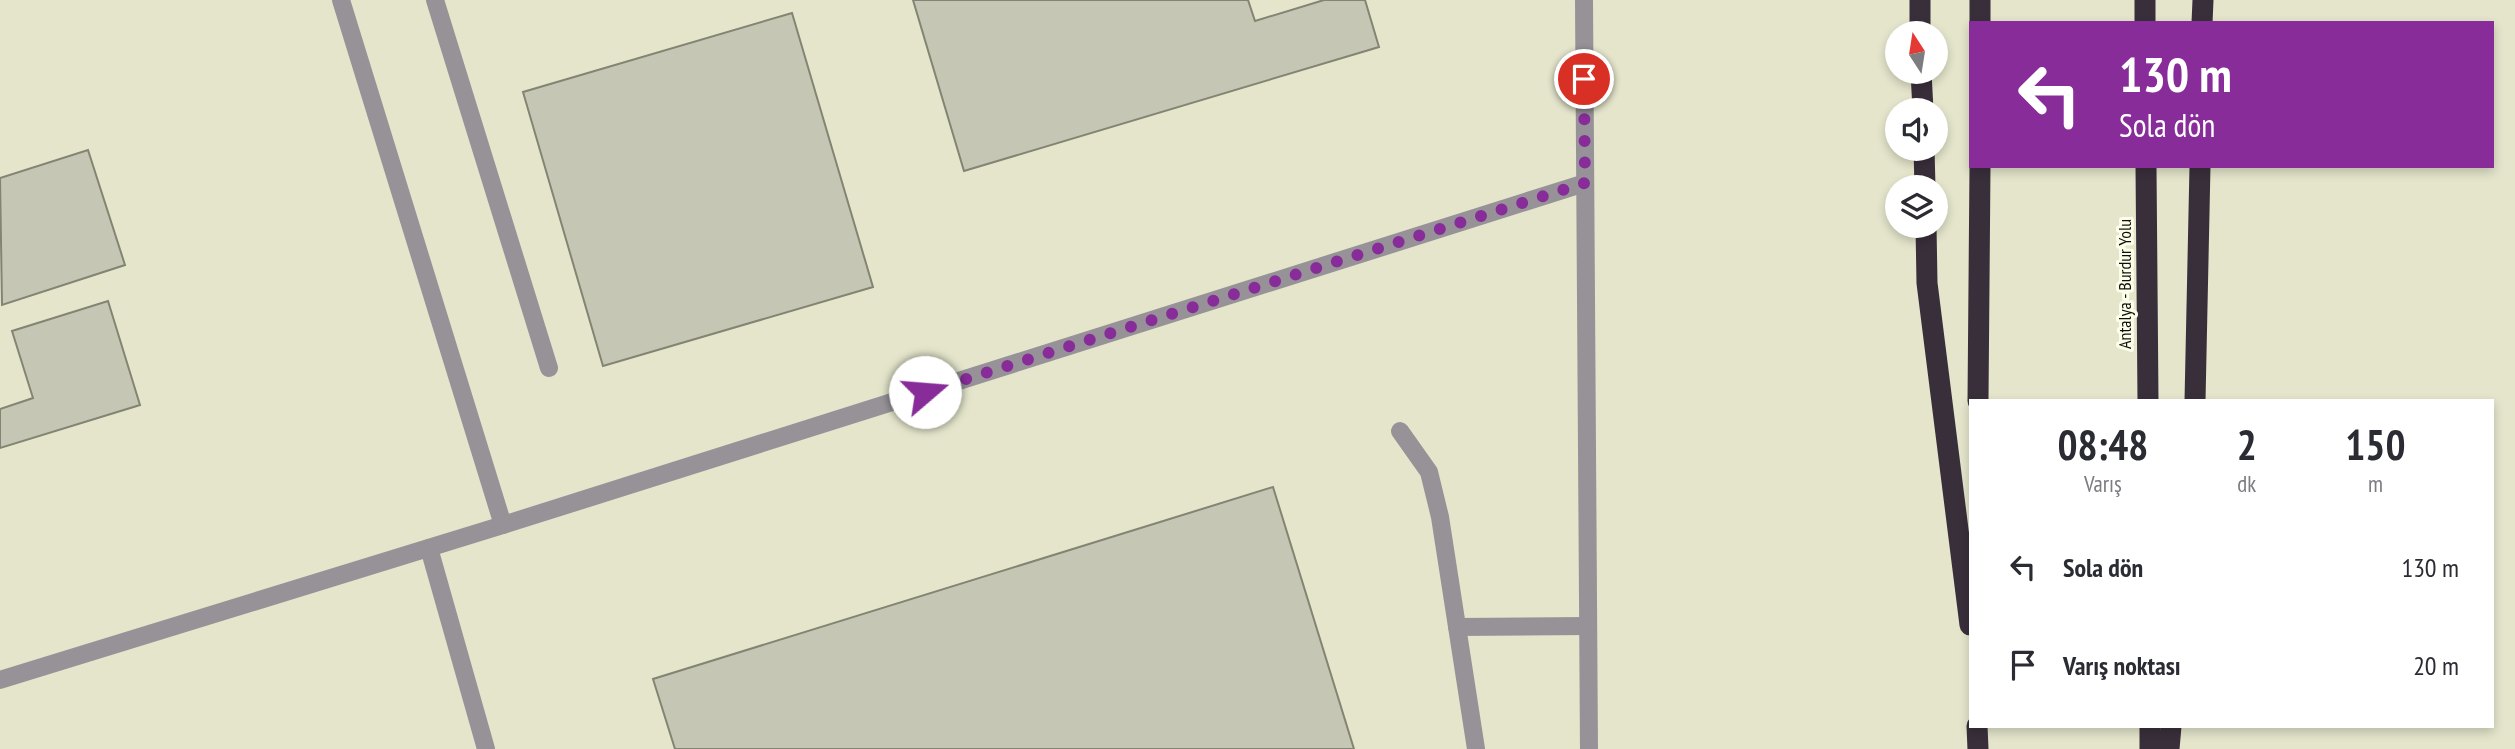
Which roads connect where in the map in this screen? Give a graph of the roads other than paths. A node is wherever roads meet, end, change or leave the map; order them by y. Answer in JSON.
{"nodes":[{"id":1,"x":435,"y":0,"type":"edge"},
{"id":2,"x":1584,"y":0,"type":"edge"},
{"id":3,"x":1920,"y":0,"type":"edge"},
{"id":4,"x":1980,"y":0,"type":"edge"},
{"id":5,"x":2145,"y":0,"type":"edge"},
{"id":6,"x":2203,"y":0,"type":"edge"},
{"id":7,"x":344,"y":1,"type":"edge"},
{"id":8,"x":1920,"y":21,"type":"edge"},
{"id":9,"x":1980,"y":21,"type":"edge"},
{"id":10,"x":2145,"y":21,"type":"edge"},
{"id":11,"x":2202,"y":21,"type":"edge"},
{"id":12,"x":1980,"y":168,"type":"edge"},
{"id":13,"x":2146,"y":168,"type":"edge"},
{"id":14,"x":2200,"y":168,"type":"edge"},
{"id":15,"x":1585,"y":183,"type":"junction"},
{"id":16,"x":1926,"y":238,"type":"edge"},
{"id":17,"x":549,"y":368,"type":"dead end"},
{"id":18,"x":1978,"y":399,"type":"edge"},
{"id":19,"x":2148,"y":399,"type":"edge"},
{"id":20,"x":2195,"y":399,"type":"edge"},
{"id":21,"x":1400,"y":431,"type":"dead end"},
{"id":22,"x":503,"y":525,"type":"junction"},
{"id":23,"x":429,"y":548,"type":"junction"},
{"id":24,"x":1969,"y":617,"type":"edge"},
{"id":25,"x":1588,"y":626,"type":"junction"},
{"id":26,"x":1457,"y":627,"type":"junction"},
{"id":27,"x":0,"y":680,"type":"edge"},
{"id":28,"x":1978,"y":728,"type":"edge"},
{"id":29,"x":2150,"y":728,"type":"edge"},
{"id":30,"x":2171,"y":728,"type":"edge"},
{"id":31,"x":486,"y":749,"type":"edge"},
{"id":32,"x":1476,"y":749,"type":"edge"},
{"id":33,"x":1590,"y":749,"type":"edge"},
{"id":34,"x":1978,"y":749,"type":"edge"},
{"id":35,"x":2150,"y":749,"type":"edge"},
{"id":36,"x":2169,"y":749,"type":"edge"}],
"edges":[{"from":1,"to":17,"type":"lane"},
{"from":2,"to":15,"type":"lane"},
{"from":3,"to":8,"type":"highway"},
{"from":4,"to":9,"type":"highway"},
{"from":5,"to":10,"type":"highway"},
{"from":6,"to":11,"type":"highway"},
{"from":7,"to":22,"type":"lane"},
{"from":12,"to":18,"type":"highway"},
{"from":13,"to":19,"type":"highway","name":"Antalya - Burdur Yolu"},
{"from":14,"to":20,"type":"highway"},
{"from":15,"to":22,"type":"lane"},
{"from":15,"to":25,"type":"lane"},
{"from":16,"to":24,"type":"highway"},
{"from":21,"to":26,"type":"lane"},
{"from":22,"to":23,"type":"lane"},
{"from":23,"to":27,"type":"lane"},
{"from":23,"to":31,"type":"lane"},
{"from":25,"to":26,"type":"lane"},
{"from":25,"to":33,"type":"lane"},
{"from":26,"to":32,"type":"lane"},
{"from":28,"to":34,"type":"highway"},
{"from":29,"to":35,"type":"highway"},
{"from":30,"to":36,"type":"highway"}]}
